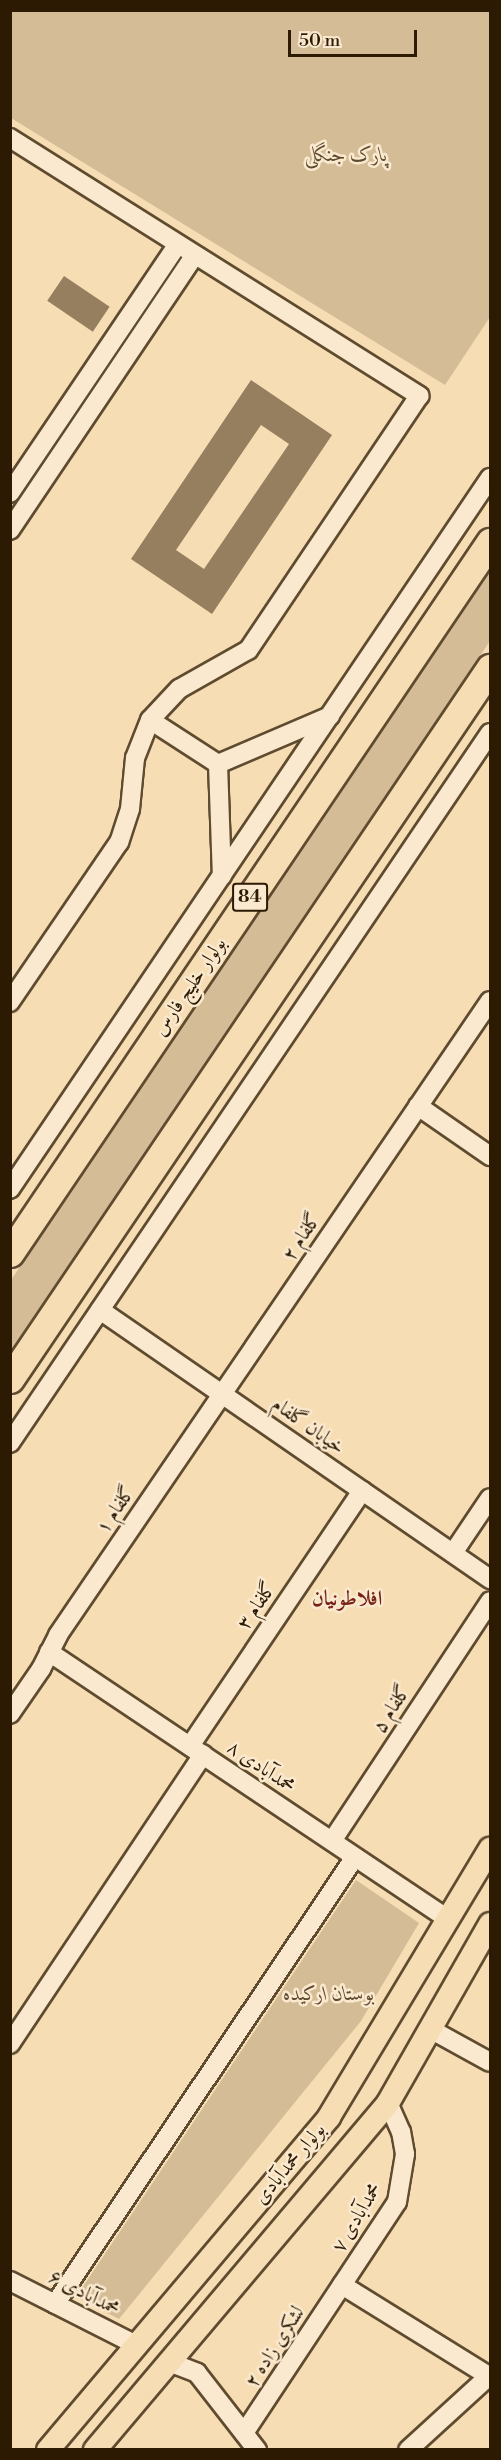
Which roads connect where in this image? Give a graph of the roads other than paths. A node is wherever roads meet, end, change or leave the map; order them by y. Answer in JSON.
{"nodes":[{"id":1,"x":10,"y":138,"type":"edge"},
{"id":2,"x":178,"y":244,"type":"junction"},
{"id":3,"x":195,"y":255,"type":"junction"},
{"id":4,"x":490,"y":478,"type":"edge"},
{"id":5,"x":10,"y":493,"type":"edge"},
{"id":6,"x":10,"y":530,"type":"edge"},
{"id":7,"x":490,"y":542,"type":"edge"},
{"id":8,"x":490,"y":668,"type":"edge"},
{"id":9,"x":330,"y":715,"type":"junction"},
{"id":10,"x":150,"y":720,"type":"junction"},
{"id":11,"x":490,"y":733,"type":"edge"},
{"id":12,"x":218,"y":764,"type":"junction"},
{"id":13,"x":222,"y":876,"type":"junction"},
{"id":14,"x":490,"y":1000,"type":"edge"},
{"id":15,"x":10,"y":1002,"type":"edge"},
{"id":16,"x":418,"y":1106,"type":"junction"},
{"id":17,"x":490,"y":1156,"type":"edge"},
{"id":18,"x":10,"y":1189,"type":"edge"},
{"id":19,"x":10,"y":1253,"type":"edge"},
{"id":20,"x":100,"y":1310,"type":"junction"},
{"id":21,"x":10,"y":1379,"type":"edge"},
{"id":22,"x":222,"y":1394,"type":"junction"},
{"id":23,"x":10,"y":1443,"type":"edge"},
{"id":24,"x":362,"y":1491,"type":"junction"},
{"id":25,"x":490,"y":1498,"type":"edge"},
{"id":26,"x":453,"y":1553,"type":"junction"},
{"id":27,"x":490,"y":1579,"type":"edge"},
{"id":28,"x":490,"y":1601,"type":"edge"},
{"id":29,"x":49,"y":1652,"type":"junction"},
{"id":30,"x":10,"y":1714,"type":"edge"},
{"id":31,"x":196,"y":1750,"type":"junction"},
{"id":32,"x":332,"y":1841,"type":"junction"},
{"id":33,"x":490,"y":1849,"type":"edge"},
{"id":34,"x":355,"y":1857,"type":"junction"},
{"id":35,"x":448,"y":1919,"type":"junction"},
{"id":36,"x":490,"y":1924,"type":"edge"},
{"id":37,"x":430,"y":2029,"type":"junction"},
{"id":38,"x":10,"y":2044,"type":"edge"},
{"id":39,"x":490,"y":2062,"type":"edge"},
{"id":40,"x":388,"y":2103,"type":"junction"},
{"id":41,"x":10,"y":2281,"type":"edge"},
{"id":42,"x":342,"y":2285,"type":"junction"},
{"id":43,"x":56,"y":2304,"type":"junction"},
{"id":44,"x":136,"y":2345,"type":"junction"},
{"id":45,"x":169,"y":2362,"type":"junction"},
{"id":46,"x":490,"y":2375,"type":"edge"},
{"id":47,"x":244,"y":2433,"type":"junction"},
{"id":48,"x":48,"y":2450,"type":"edge"},
{"id":49,"x":95,"y":2450,"type":"edge"},
{"id":50,"x":257,"y":2450,"type":"edge"},
{"id":51,"x":408,"y":2450,"type":"edge"}],
"edges":[{"from":1,"to":2,"type":"street"},
{"from":2,"to":3,"type":"street"},
{"from":2,"to":5,"type":"street"},
{"from":3,"to":6,"type":"street"},
{"from":3,"to":10,"type":"street"},
{"from":4,"to":9,"type":"street"},
{"from":7,"to":19,"type":"highway","name":"بولوار خلیج فارس","number":"84"},
{"from":8,"to":21,"type":"highway"},
{"from":9,"to":12,"type":"street"},
{"from":9,"to":13,"type":"street"},
{"from":10,"to":12,"type":"street"},
{"from":10,"to":15,"type":"street"},
{"from":11,"to":20,"type":"street"},
{"from":12,"to":13,"type":"street"},
{"from":13,"to":18,"type":"street"},
{"from":14,"to":16,"type":"street","name":"گلفام ۲"},
{"from":16,"to":17,"type":"street"},
{"from":16,"to":22,"type":"street","name":"گلفام ۲"},
{"from":20,"to":22,"type":"street","name":"خیابان گلفام"},
{"from":20,"to":23,"type":"street"},
{"from":22,"to":24,"type":"street","name":"خیابان گلفام"},
{"from":22,"to":29,"type":"street","name":"گلفام ۱"},
{"from":24,"to":26,"type":"street","name":"خیابان گلفام"},
{"from":24,"to":31,"type":"street","name":"گلفام ۳"},
{"from":25,"to":26,"type":"street"},
{"from":26,"to":27,"type":"street","name":"خیابان گلفام"},
{"from":28,"to":32,"type":"street","name":"گلفام ۵"},
{"from":29,"to":30,"type":"street","name":"گلفام ۱"},
{"from":29,"to":31,"type":"street","name":"محمدآبادی ۸"},
{"from":31,"to":32,"type":"street","name":"محمدآبادی ۸"},
{"from":31,"to":38,"type":"street","name":"گلفام ۳"},
{"from":32,"to":34,"type":"street","name":"محمدآبادی ۸"},
{"from":33,"to":35,"type":"main road","name":"بولوار محمدآبادی"},
{"from":34,"to":35,"type":"street","name":"محمدآبادی ۸"},
{"from":34,"to":43,"type":"street"},
{"from":35,"to":44,"type":"main road","name":"بولوار محمدآبادی"},
{"from":36,"to":37,"type":"main road","name":"بولوار محمدآبادی"},
{"from":37,"to":39,"type":"street"},
{"from":37,"to":40,"type":"main road","name":"بولوار محمدآبادی"},
{"from":40,"to":42,"type":"street","name":"محمدآبادی ۷"},
{"from":40,"to":45,"type":"main road","name":"بولوار محمدآبادی"},
{"from":41,"to":43,"type":"street","name":"محمدآبادی ۶"},
{"from":42,"to":46,"type":"street"},
{"from":42,"to":47,"type":"street","name":"لشکری زاده ۲"},
{"from":43,"to":44,"type":"street","name":"محمدآبادی ۶"},
{"from":44,"to":45,"type":"main road"},
{"from":44,"to":48,"type":"main road","name":"بولوار محمدآبادی"},
{"from":45,"to":47,"type":"street"},
{"from":45,"to":49,"type":"main road","name":"بولوار محمدآبادی"},
{"from":46,"to":51,"type":"street"},
{"from":47,"to":50,"type":"street"}]}
